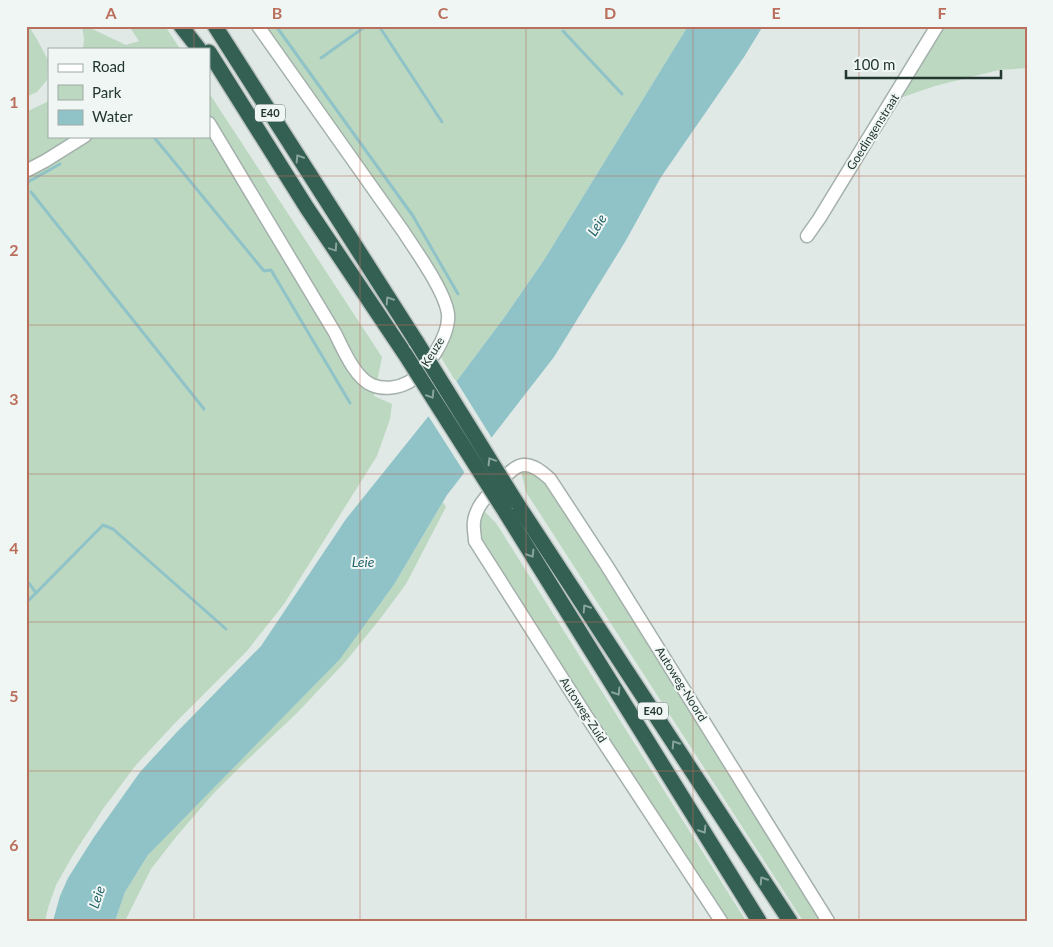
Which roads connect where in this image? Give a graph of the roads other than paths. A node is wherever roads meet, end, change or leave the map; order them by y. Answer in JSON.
{"nodes":[{"id":1,"x":182,"y":26,"type":"edge"},
{"id":2,"x":192,"y":26,"type":"edge"},
{"id":3,"x":215,"y":26,"type":"edge"},
{"id":4,"x":258,"y":26,"type":"edge"},
{"id":5,"x":937,"y":26,"type":"edge"},
{"id":6,"x":198,"y":48,"type":"edge"},
{"id":7,"x":205,"y":48,"type":"edge"},
{"id":8,"x":210,"y":54,"type":"edge"},
{"id":9,"x":210,"y":63,"type":"edge"},
{"id":10,"x":246,"y":110,"type":"junction"},
{"id":11,"x":210,"y":125,"type":"edge"},
{"id":12,"x":82,"y":138,"type":"edge"},
{"id":13,"x":26,"y":171,"type":"edge"},
{"id":14,"x":807,"y":236,"type":"dead end"},
{"id":15,"x":519,"y":466,"type":"joint"},
{"id":16,"x":721,"y":921,"type":"edge"},
{"id":17,"x":759,"y":921,"type":"edge"},
{"id":18,"x":790,"y":921,"type":"edge"},
{"id":19,"x":828,"y":921,"type":"edge"}],
"edges":[{"from":1,"to":6,"type":"highway"},
{"from":2,"to":7,"type":"highway"},
{"from":18,"to":3,"type":"highway","number":"E40","one_way":true,"bridge":true},
{"from":4,"to":11,"type":"street","name":"Keuze"},
{"from":5,"to":14,"type":"street","name":"Goedingenstraat"},
{"from":8,"to":10,"type":"highway","number":"E40"},
{"from":9,"to":10,"type":"highway"},
{"from":10,"to":17,"type":"highway","number":"E40","one_way":true,"bridge":true},
{"from":12,"to":13,"type":"street"},
{"from":15,"to":16,"type":"street","name":"Autoweg-Zuid"},
{"from":15,"to":19,"type":"street","name":"Autoweg-Noord"}]}
